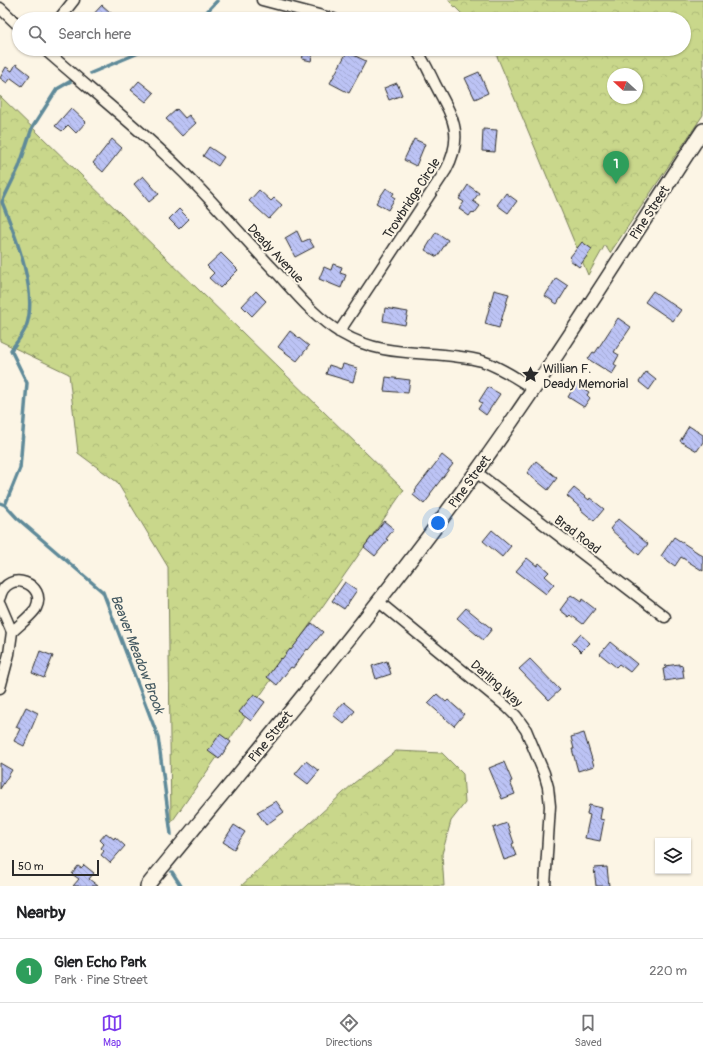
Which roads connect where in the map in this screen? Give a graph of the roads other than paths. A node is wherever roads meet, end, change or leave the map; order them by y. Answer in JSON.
{"nodes":[{"id":1,"x":74,"y":0,"type":"edge"},
{"id":2,"x":262,"y":0,"type":"edge"},
{"id":3,"x":0,"y":8,"type":"edge"},
{"id":4,"x":65,"y":12,"type":"edge"},
{"id":5,"x":307,"y":12,"type":"edge"},
{"id":6,"x":12,"y":19,"type":"edge"},
{"id":7,"x":52,"y":56,"type":"edge"},
{"id":8,"x":420,"y":56,"type":"edge"},
{"id":9,"x":703,"y":130,"type":"edge"},
{"id":10,"x":339,"y":332,"type":"junction"},
{"id":11,"x":534,"y":389,"type":"junction"},
{"id":12,"x":476,"y":472,"type":"junction"},
{"id":13,"x":0,"y":597,"type":"edge"},
{"id":14,"x":379,"y":602,"type":"junction"},
{"id":15,"x":0,"y":604,"type":"edge"},
{"id":16,"x":665,"y":617,"type":"dead end"},
{"id":17,"x":12,"y":632,"type":"junction"},
{"id":18,"x":0,"y":688,"type":"edge"},
{"id":19,"x":147,"y":886,"type":"edge"},
{"id":20,"x":545,"y":886,"type":"edge"}],
"edges":[{"from":1,"to":4,"type":"street"},
{"from":2,"to":5,"type":"street"},
{"from":3,"to":6,"type":"street"},
{"from":7,"to":10,"type":"street","name":"Deady Avenue"},
{"from":8,"to":10,"type":"street","name":"Trowbridge Circle"},
{"from":9,"to":11,"type":"street","name":"Pine Street"},
{"from":10,"to":11,"type":"street","name":"Deady Avenue"},
{"from":11,"to":12,"type":"street","name":"Pine Street"},
{"from":12,"to":14,"type":"street","name":"Pine Street"},
{"from":12,"to":16,"type":"street","name":"Brad Road"},
{"from":13,"to":17,"type":"street"},
{"from":14,"to":19,"type":"street","name":"Pine Street"},
{"from":14,"to":20,"type":"street","name":"Darling Way"},
{"from":15,"to":17,"type":"street"},
{"from":17,"to":18,"type":"street"}]}
